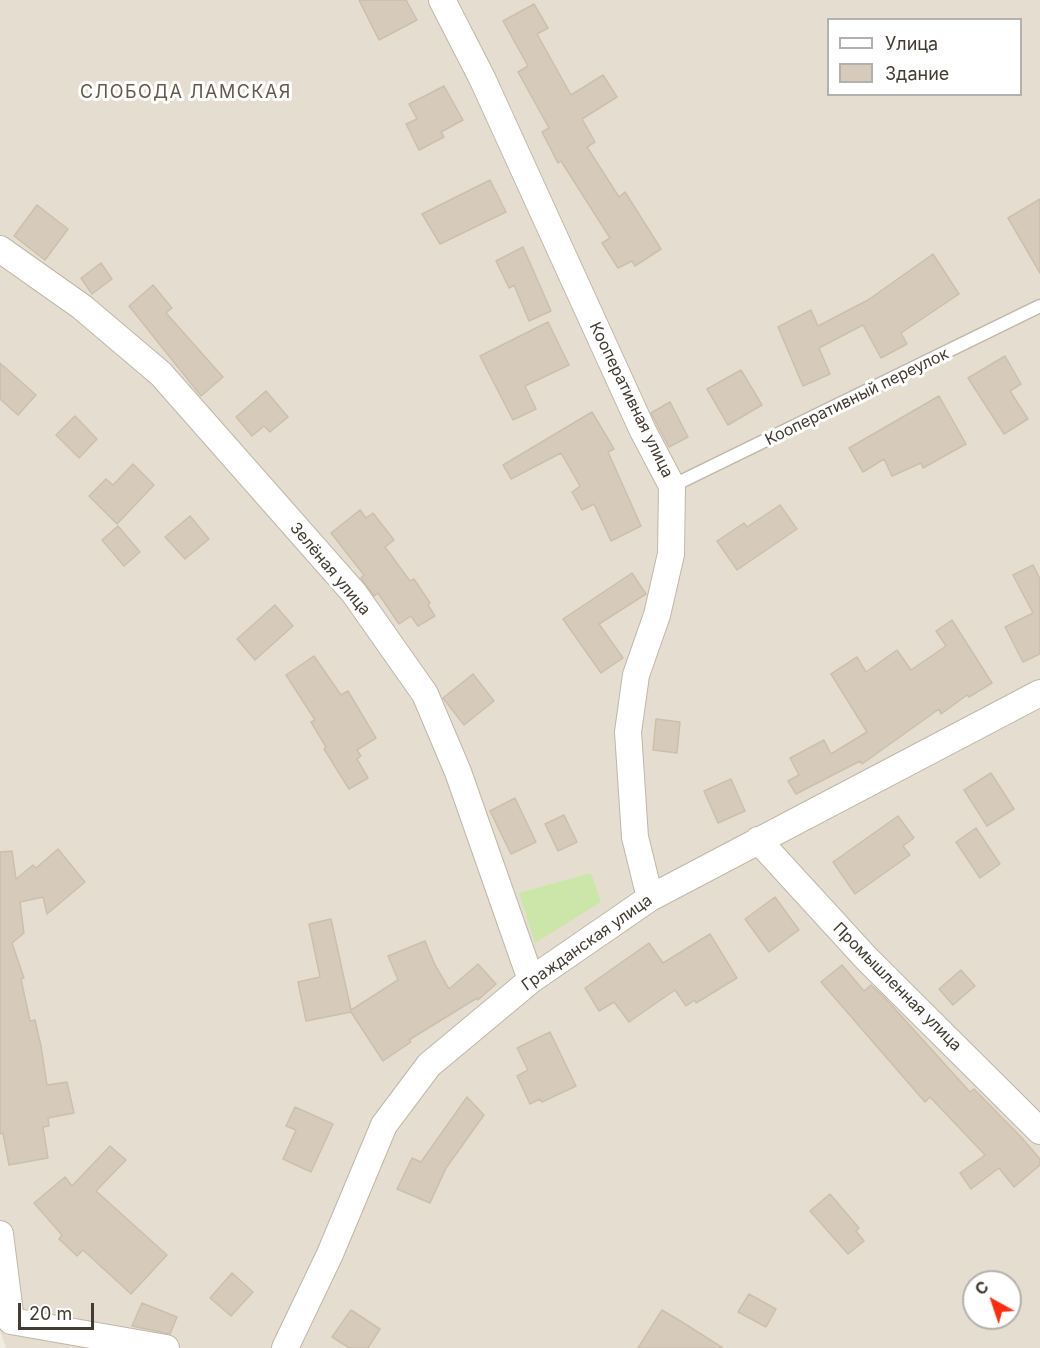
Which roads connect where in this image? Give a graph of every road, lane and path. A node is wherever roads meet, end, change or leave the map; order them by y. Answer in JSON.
{"nodes":[{"id":1,"x":442,"y":0,"type":"edge"},
{"id":2,"x":0,"y":249,"type":"edge"},
{"id":3,"x":1040,"y":306,"type":"edge"},
{"id":4,"x":672,"y":486,"type":"junction"},
{"id":5,"x":1040,"y":693,"type":"edge"},
{"id":6,"x":758,"y":840,"type":"junction"},
{"id":7,"x":650,"y":898,"type":"junction"},
{"id":8,"x":531,"y":980,"type":"junction"},
{"id":9,"x":1040,"y":1131,"type":"edge"},
{"id":10,"x":0,"y":1234,"type":"edge"},
{"id":11,"x":4,"y":1328,"type":"edge"},
{"id":12,"x":166,"y":1348,"type":"edge"},
{"id":13,"x":285,"y":1348,"type":"edge"}],
"edges":[{"from":1,"to":4,"type":"street","name":"Кооперативная улица"},
{"from":2,"to":8,"type":"street","name":"Зелёная улица"},
{"from":3,"to":4,"type":"lane","name":"Кооперативный переулок"},
{"from":4,"to":7,"type":"street","name":"Кооперативная улица"},
{"from":5,"to":6,"type":"street","name":"Гражданская улица"},
{"from":6,"to":7,"type":"street","name":"Гражданская улица"},
{"from":6,"to":9,"type":"street","name":"Промышленная улица"},
{"from":7,"to":8,"type":"street","name":"Гражданская улица"},
{"from":8,"to":13,"type":"street","name":"Гражданская улица"},
{"from":10,"to":11,"type":"street"},
{"from":11,"to":12,"type":"street"}]}
